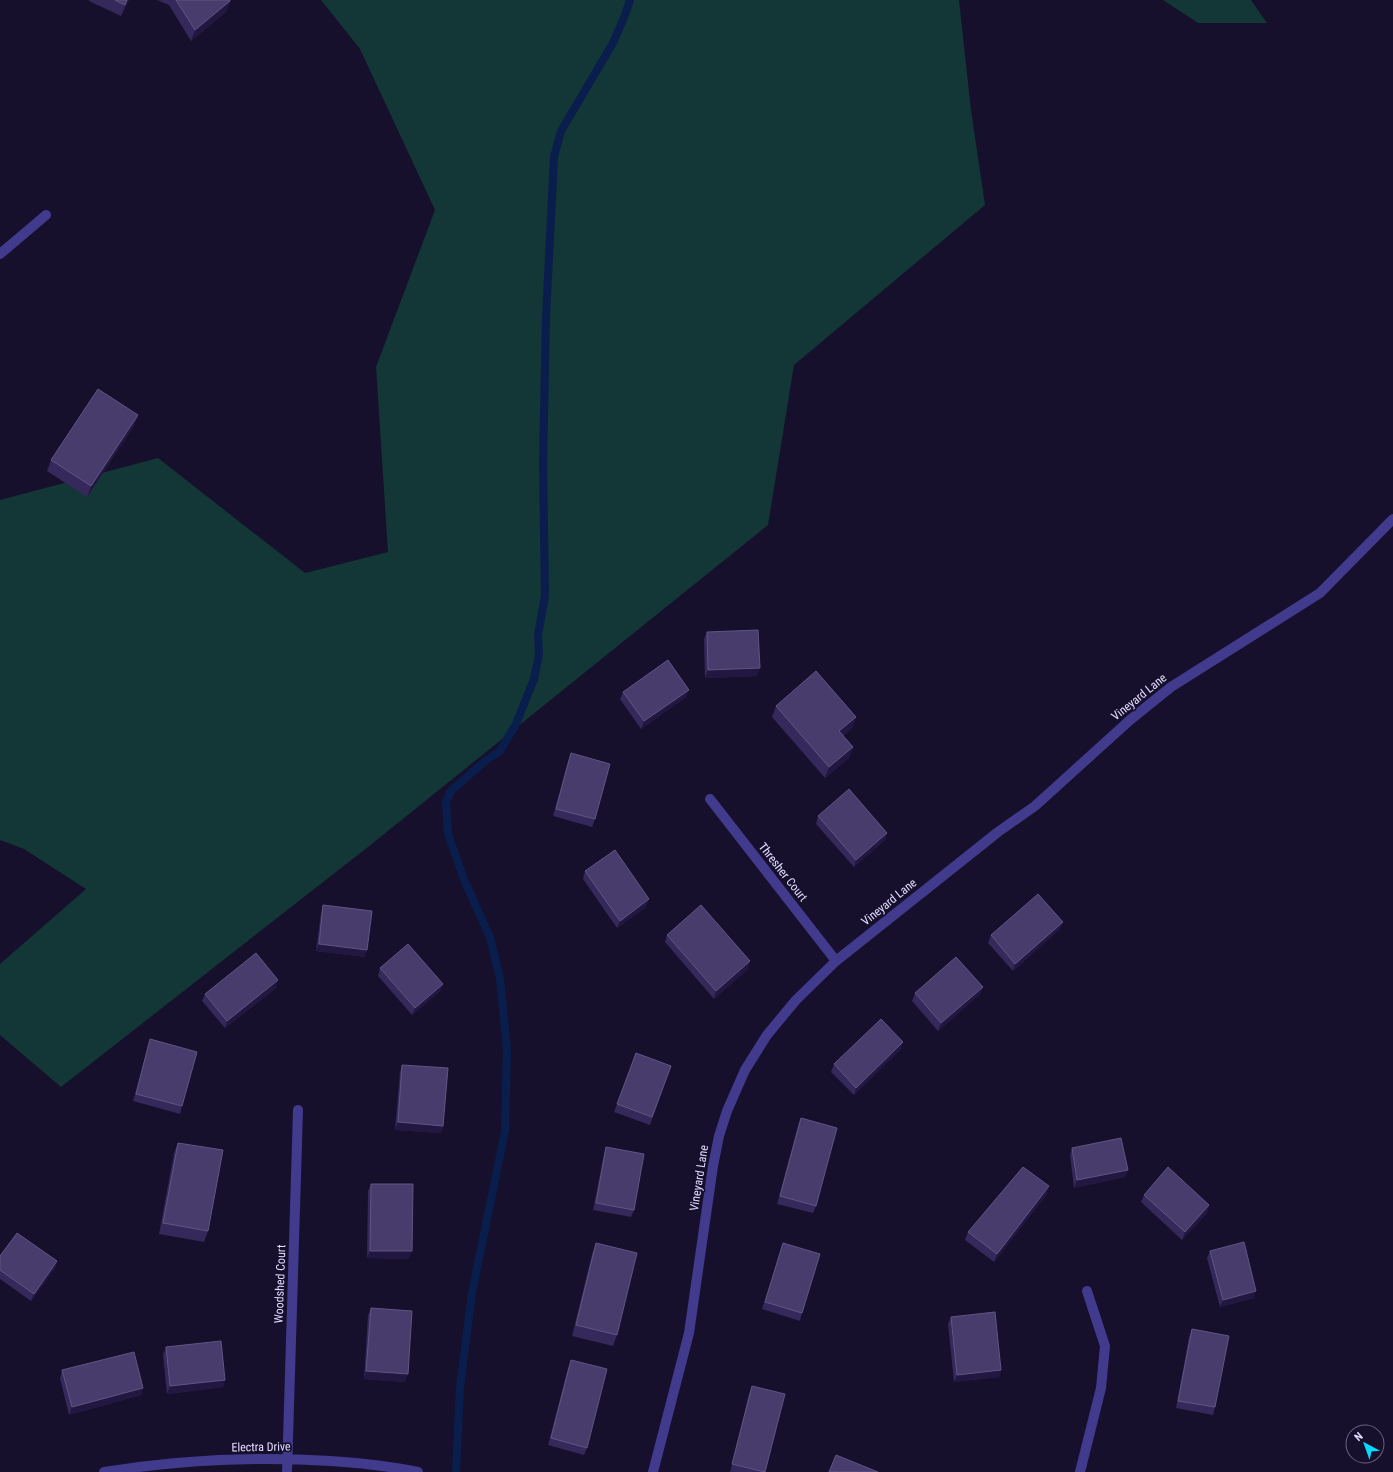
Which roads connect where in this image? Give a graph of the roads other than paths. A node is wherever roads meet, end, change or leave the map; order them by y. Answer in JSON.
{"nodes":[{"id":1,"x":46,"y":215,"type":"dead end"},
{"id":2,"x":0,"y":254,"type":"edge"},
{"id":3,"x":1393,"y":519,"type":"edge"},
{"id":4,"x":710,"y":799,"type":"dead end"},
{"id":5,"x":836,"y":962,"type":"junction"},
{"id":6,"x":298,"y":1110,"type":"dead end"},
{"id":7,"x":1087,"y":1292,"type":"dead end"},
{"id":8,"x":288,"y":1459,"type":"junction"},
{"id":9,"x":104,"y":1472,"type":"edge"},
{"id":10,"x":287,"y":1472,"type":"edge"},
{"id":11,"x":418,"y":1472,"type":"edge"},
{"id":12,"x":653,"y":1472,"type":"edge"},
{"id":13,"x":1080,"y":1472,"type":"edge"}],
"edges":[{"from":1,"to":2,"type":"street"},
{"from":3,"to":5,"type":"street","name":"Vineyard Lane"},
{"from":4,"to":5,"type":"street","name":"Thresher Court"},
{"from":5,"to":12,"type":"street","name":"Vineyard Lane"},
{"from":6,"to":8,"type":"street","name":"Woodshed Court"},
{"from":7,"to":13,"type":"street"},
{"from":8,"to":9,"type":"street","name":"Electra Drive"},
{"from":8,"to":10,"type":"street","name":"Woodshed Court"},
{"from":8,"to":11,"type":"street","name":"Electra Drive"}]}
